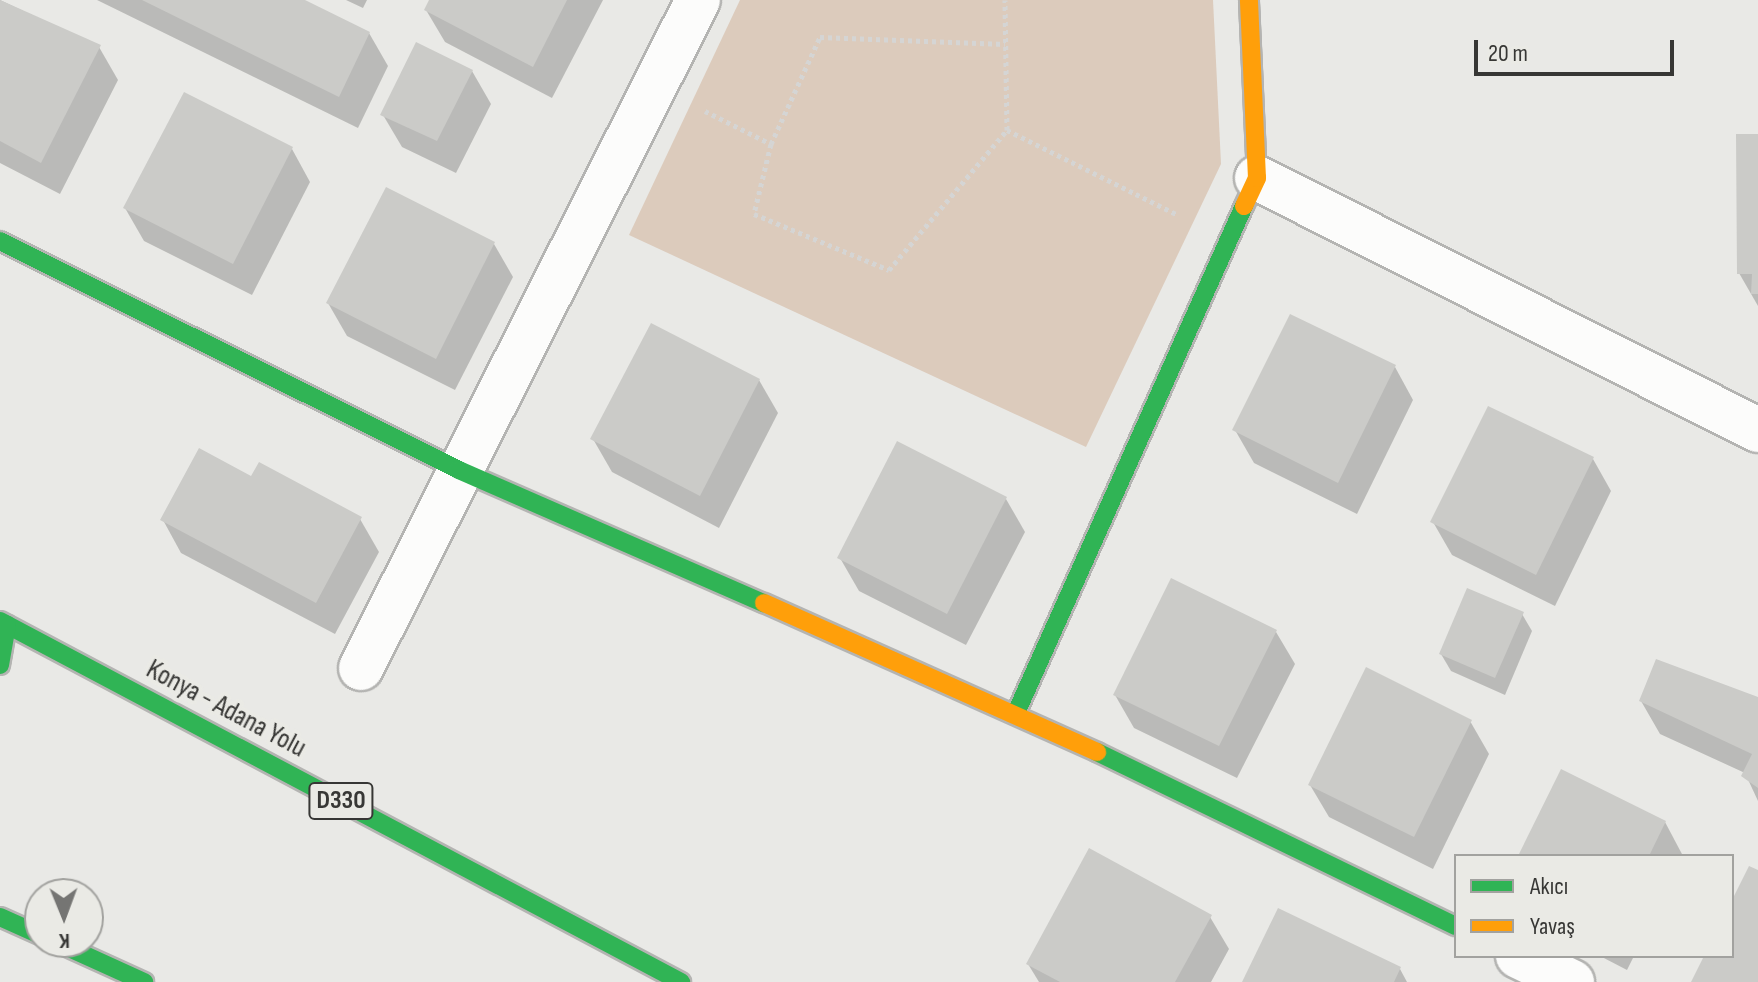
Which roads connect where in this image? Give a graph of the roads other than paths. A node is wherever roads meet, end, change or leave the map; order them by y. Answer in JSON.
{"nodes":[{"id":1,"x":698,"y":0,"type":"edge"},
{"id":2,"x":1249,"y":0,"type":"edge"},
{"id":3,"x":1257,"y":178,"type":"junction"},
{"id":4,"x":0,"y":241,"type":"edge"},
{"id":5,"x":1758,"y":430,"type":"edge"},
{"id":6,"x":459,"y":470,"type":"junction"},
{"id":7,"x":4,"y":623,"type":"edge"},
{"id":8,"x":0,"y":665,"type":"edge"},
{"id":9,"x":361,"y":668,"type":"dead end"},
{"id":10,"x":1016,"y":713,"type":"junction"},
{"id":11,"x":0,"y":917,"type":"edge"},
{"id":12,"x":1454,"y":925,"type":"edge"},
{"id":13,"x":24,"y":928,"type":"edge"},
{"id":14,"x":91,"y":958,"type":"edge"},
{"id":15,"x":1522,"y":958,"type":"edge"},
{"id":16,"x":144,"y":982,"type":"edge"},
{"id":17,"x":681,"y":982,"type":"edge"},
{"id":18,"x":1572,"y":982,"type":"edge"}],
"edges":[{"from":1,"to":6,"type":"street"},
{"from":2,"to":3,"type":"main road"},
{"from":3,"to":5,"type":"street"},
{"from":3,"to":10,"type":"main road"},
{"from":4,"to":6,"type":"main road"},
{"from":6,"to":9,"type":"street"},
{"from":6,"to":10,"type":"main road"},
{"from":7,"to":8,"type":"main road"},
{"from":7,"to":17,"type":"main road","name":"Konya - Adana Yolu","number":"D330"},
{"from":10,"to":12,"type":"main road"},
{"from":11,"to":13,"type":"main road"},
{"from":14,"to":16,"type":"main road"},
{"from":15,"to":18,"type":"street"}]}
